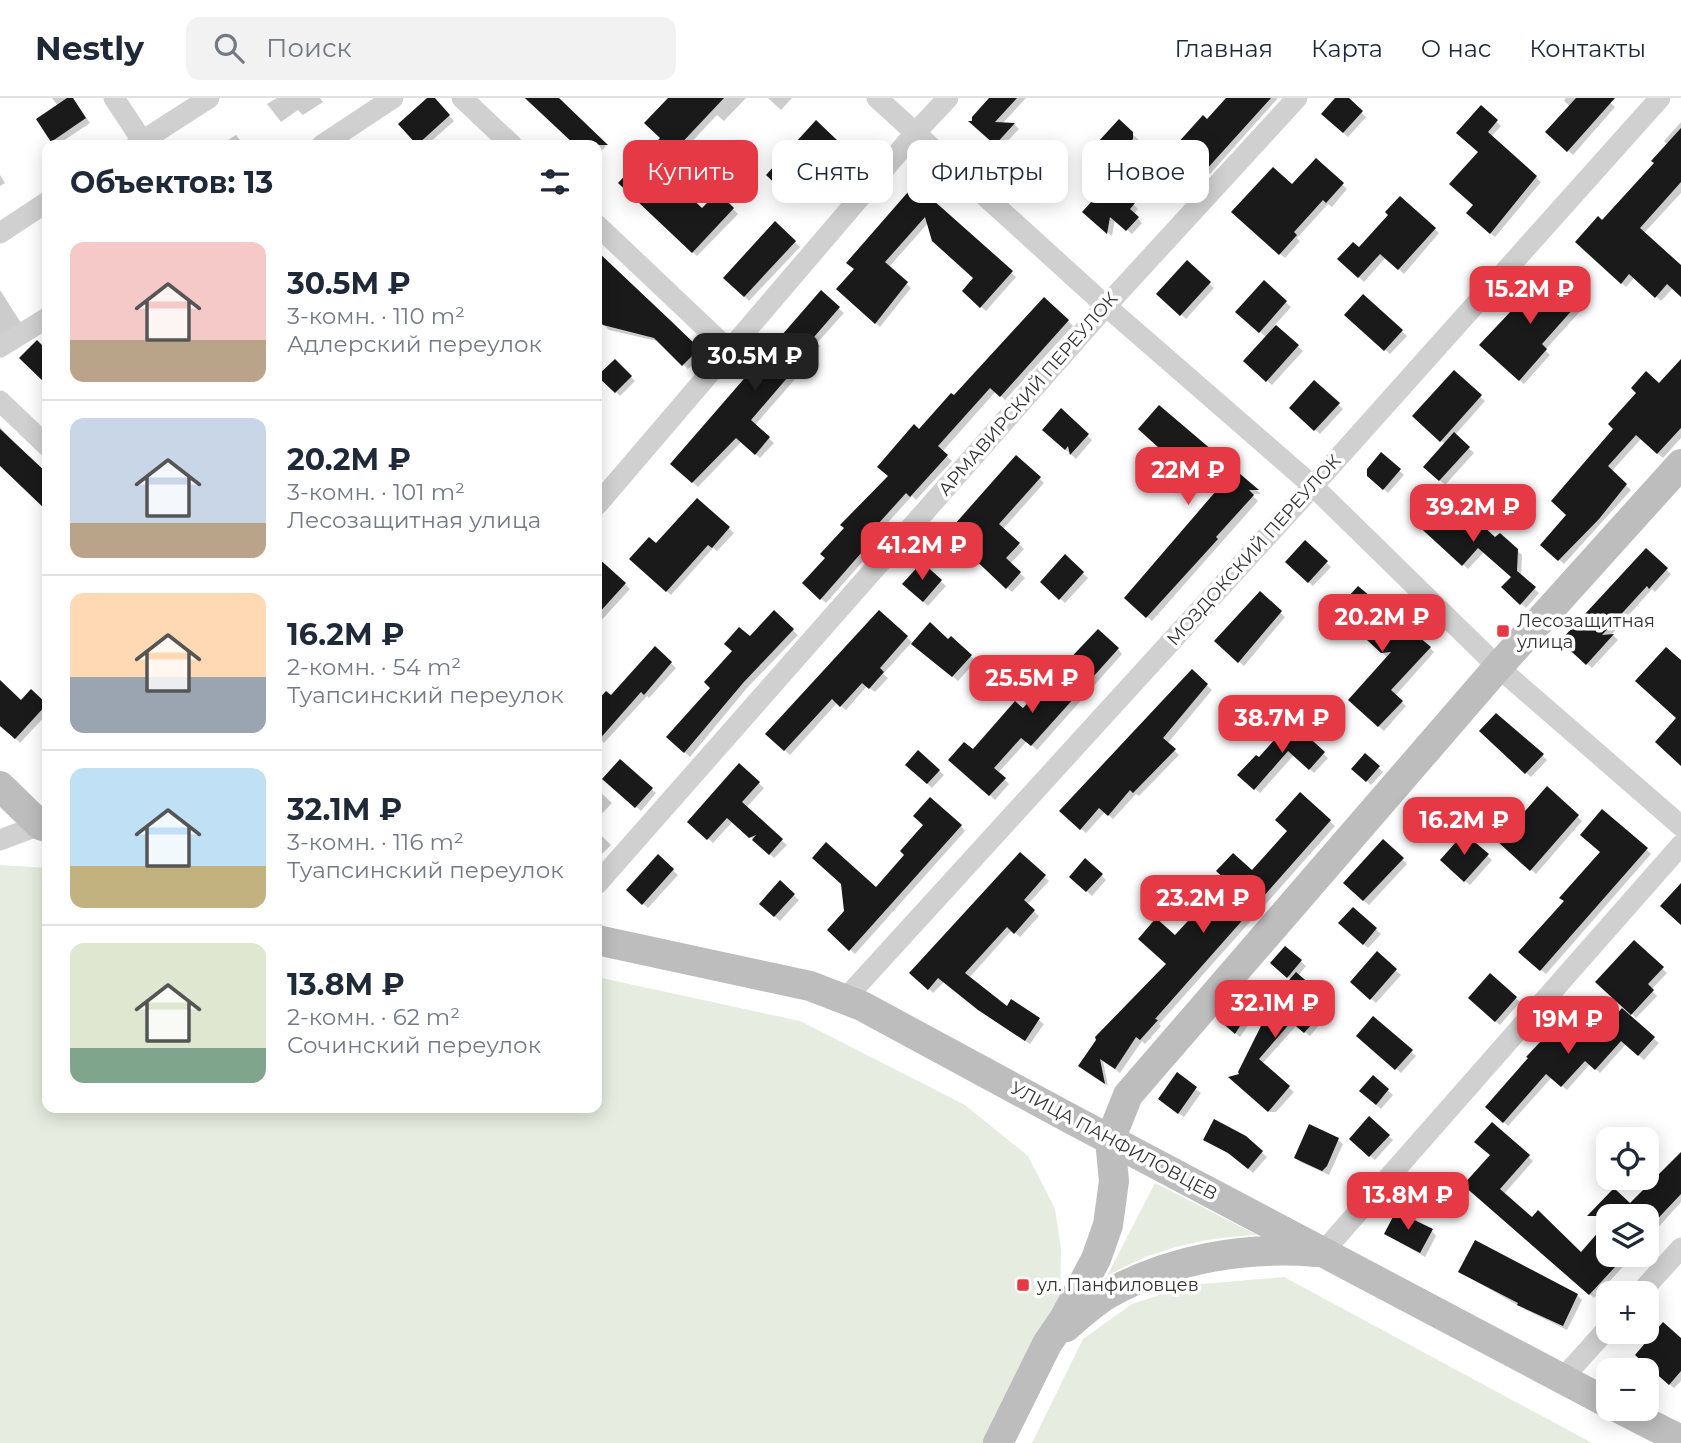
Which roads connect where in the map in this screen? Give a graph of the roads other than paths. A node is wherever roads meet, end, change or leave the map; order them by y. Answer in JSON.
{"nodes":[{"id":1,"x":114,"y":98,"type":"edge"},
{"id":2,"x":209,"y":98,"type":"edge"},
{"id":3,"x":393,"y":98,"type":"edge"},
{"id":4,"x":462,"y":98,"type":"edge"},
{"id":5,"x":877,"y":98,"type":"edge"},
{"id":6,"x":948,"y":98,"type":"edge"},
{"id":7,"x":1297,"y":98,"type":"edge"},
{"id":8,"x":1660,"y":98,"type":"edge"},
{"id":9,"x":915,"y":133,"type":"junction"},
{"id":10,"x":139,"y":140,"type":"edge"},
{"id":11,"x":147,"y":140,"type":"edge"},
{"id":12,"x":330,"y":140,"type":"edge"},
{"id":13,"x":507,"y":140,"type":"edge"},
{"id":14,"x":42,"y":205,"type":"edge"},
{"id":15,"x":602,"y":230,"type":"edge"},
{"id":16,"x":0,"y":233,"type":"edge"},
{"id":17,"x":1105,"y":306,"type":"junction"},
{"id":18,"x":42,"y":321,"type":"edge"},
{"id":19,"x":0,"y":347,"type":"edge"},
{"id":20,"x":729,"y":351,"type":"junction"},
{"id":21,"x":0,"y":401,"type":"edge"},
{"id":22,"x":42,"y":441,"type":"edge"},
{"id":23,"x":1681,"y":464,"type":"edge"},
{"id":24,"x":1313,"y":486,"type":"junction"},
{"id":25,"x":602,"y":499,"type":"edge"},
{"id":26,"x":1498,"y":667,"type":"junction"},
{"id":27,"x":0,"y":786,"type":"edge"},
{"id":28,"x":42,"y":824,"type":"edge"},
{"id":29,"x":1681,"y":826,"type":"edge"},
{"id":30,"x":42,"y":827,"type":"edge"},
{"id":31,"x":0,"y":840,"type":"edge"},
{"id":32,"x":1681,"y":845,"type":"edge"},
{"id":33,"x":602,"y":878,"type":"edge"},
{"id":34,"x":602,"y":941,"type":"edge"},
{"id":35,"x":845,"y":999,"type":"junction"},
{"id":36,"x":1110,"y":1140,"type":"junction"},
{"id":37,"x":1681,"y":1248,"type":"edge"},
{"id":38,"x":1324,"y":1252,"type":"junction"},
{"id":39,"x":1651,"y":1281,"type":"edge"},
{"id":40,"x":1596,"y":1341,"type":"edge"},
{"id":41,"x":1046,"y":1343,"type":"junction"},
{"id":42,"x":1562,"y":1379,"type":"junction"},
{"id":43,"x":1596,"y":1397,"type":"edge"},
{"id":44,"x":1644,"y":1421,"type":"edge"},
{"id":45,"x":1681,"y":1440,"type":"edge"},
{"id":46,"x":998,"y":1443,"type":"edge"}],
"edges":[{"from":1,"to":10,"type":"street"},
{"from":2,"to":11,"type":"street"},
{"from":3,"to":12,"type":"street"},
{"from":4,"to":13,"type":"street"},
{"from":5,"to":9,"type":"street"},
{"from":6,"to":9,"type":"street"},
{"from":7,"to":17,"type":"street","name":"АРМАВИРСКИЙ ПЕРЕУЛОК"},
{"from":8,"to":24,"type":"street","name":"МОЗДОКСКИЙ ПЕРЕУЛОК"},
{"from":9,"to":17,"type":"street"},
{"from":9,"to":20,"type":"street"},
{"from":14,"to":16,"type":"street"},
{"from":15,"to":20,"type":"street"},
{"from":17,"to":24,"type":"street"},
{"from":17,"to":33,"type":"street","name":"АРМАВИРСКИЙ ПЕРЕУЛОК"},
{"from":18,"to":19,"type":"street"},
{"from":20,"to":25,"type":"street"},
{"from":21,"to":22,"type":"street"},
{"from":23,"to":26,"type":"street"},
{"from":24,"to":26,"type":"street"},
{"from":24,"to":35,"type":"street","name":"МОЗДОКСКИЙ ПЕРЕУЛОК"},
{"from":26,"to":29,"type":"street"},
{"from":26,"to":36,"type":"street"},
{"from":27,"to":28,"type":"street"},
{"from":30,"to":31,"type":"street"},
{"from":32,"to":38,"type":"street"},
{"from":34,"to":35,"type":"street","name":"УЛИЦА ПАНФИЛОВЦЕВ"},
{"from":35,"to":36,"type":"street","name":"УЛИЦА ПАНФИЛОВЦЕВ"},
{"from":36,"to":38,"type":"street","name":"УЛИЦА ПАНФИЛОВЦЕВ"},
{"from":36,"to":41,"type":"street"},
{"from":37,"to":39,"type":"street"},
{"from":38,"to":41,"type":"street"},
{"from":38,"to":42,"type":"street","name":"УЛИЦА ПАНФИЛОВЦЕВ"},
{"from":40,"to":42,"type":"street"},
{"from":41,"to":46,"type":"street"},
{"from":42,"to":43,"type":"street","name":"УЛИЦА ПАНФИЛОВЦЕВ"},
{"from":44,"to":45,"type":"street"}]}
